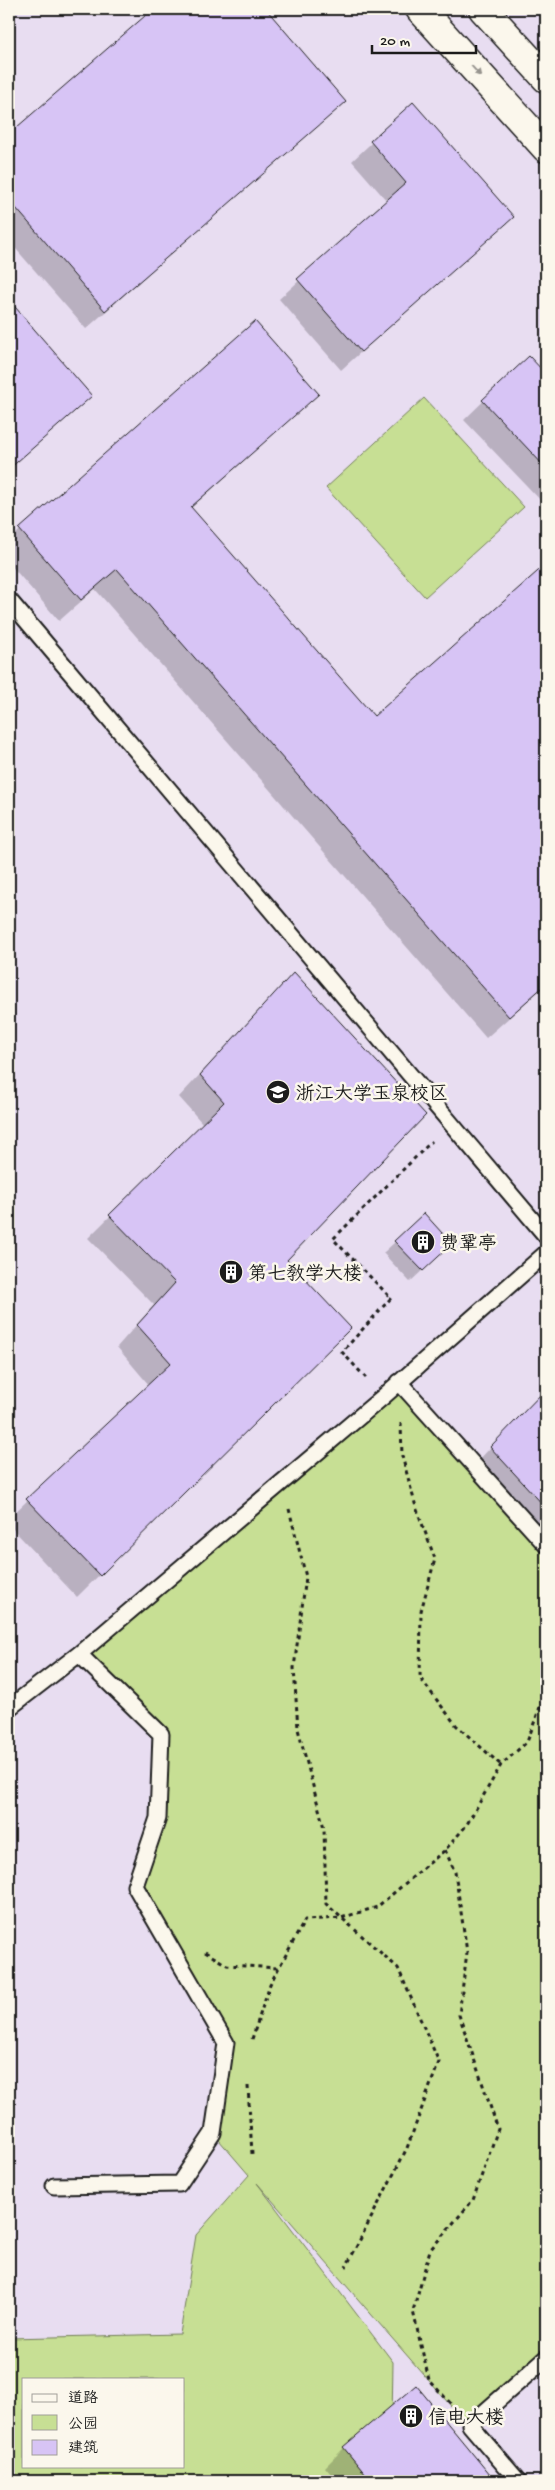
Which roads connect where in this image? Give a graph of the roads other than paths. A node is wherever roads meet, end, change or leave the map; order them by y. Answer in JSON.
{"nodes":[{"id":1,"x":420,"y":9,"type":"edge"},
{"id":2,"x":483,"y":9,"type":"edge"},
{"id":3,"x":546,"y":78,"type":"edge"},
{"id":4,"x":546,"y":148,"type":"edge"},
{"id":5,"x":9,"y":600,"type":"edge"},
{"id":6,"x":546,"y":1236,"type":"edge"},
{"id":7,"x":546,"y":1253,"type":"edge"},
{"id":8,"x":399,"y":1382,"type":"junction"},
{"id":9,"x":546,"y":1545,"type":"edge"},
{"id":10,"x":79,"y":1654,"type":"junction"},
{"id":11,"x":9,"y":1708,"type":"edge"},
{"id":12,"x":54,"y":2186,"type":"dead end"},
{"id":13,"x":546,"y":2358,"type":"edge"},
{"id":14,"x":518,"y":2481,"type":"edge"}],
"edges":[{"from":1,"to":4,"type":"street","one_way":true},
{"from":2,"to":3,"type":"street"},
{"from":5,"to":6,"type":"lane"},
{"from":7,"to":8,"type":"lane"},
{"from":8,"to":9,"type":"lane"},
{"from":8,"to":10,"type":"lane"},
{"from":10,"to":11,"type":"lane"},
{"from":10,"to":12,"type":"lane"},
{"from":13,"to":14,"type":"lane"}]}
